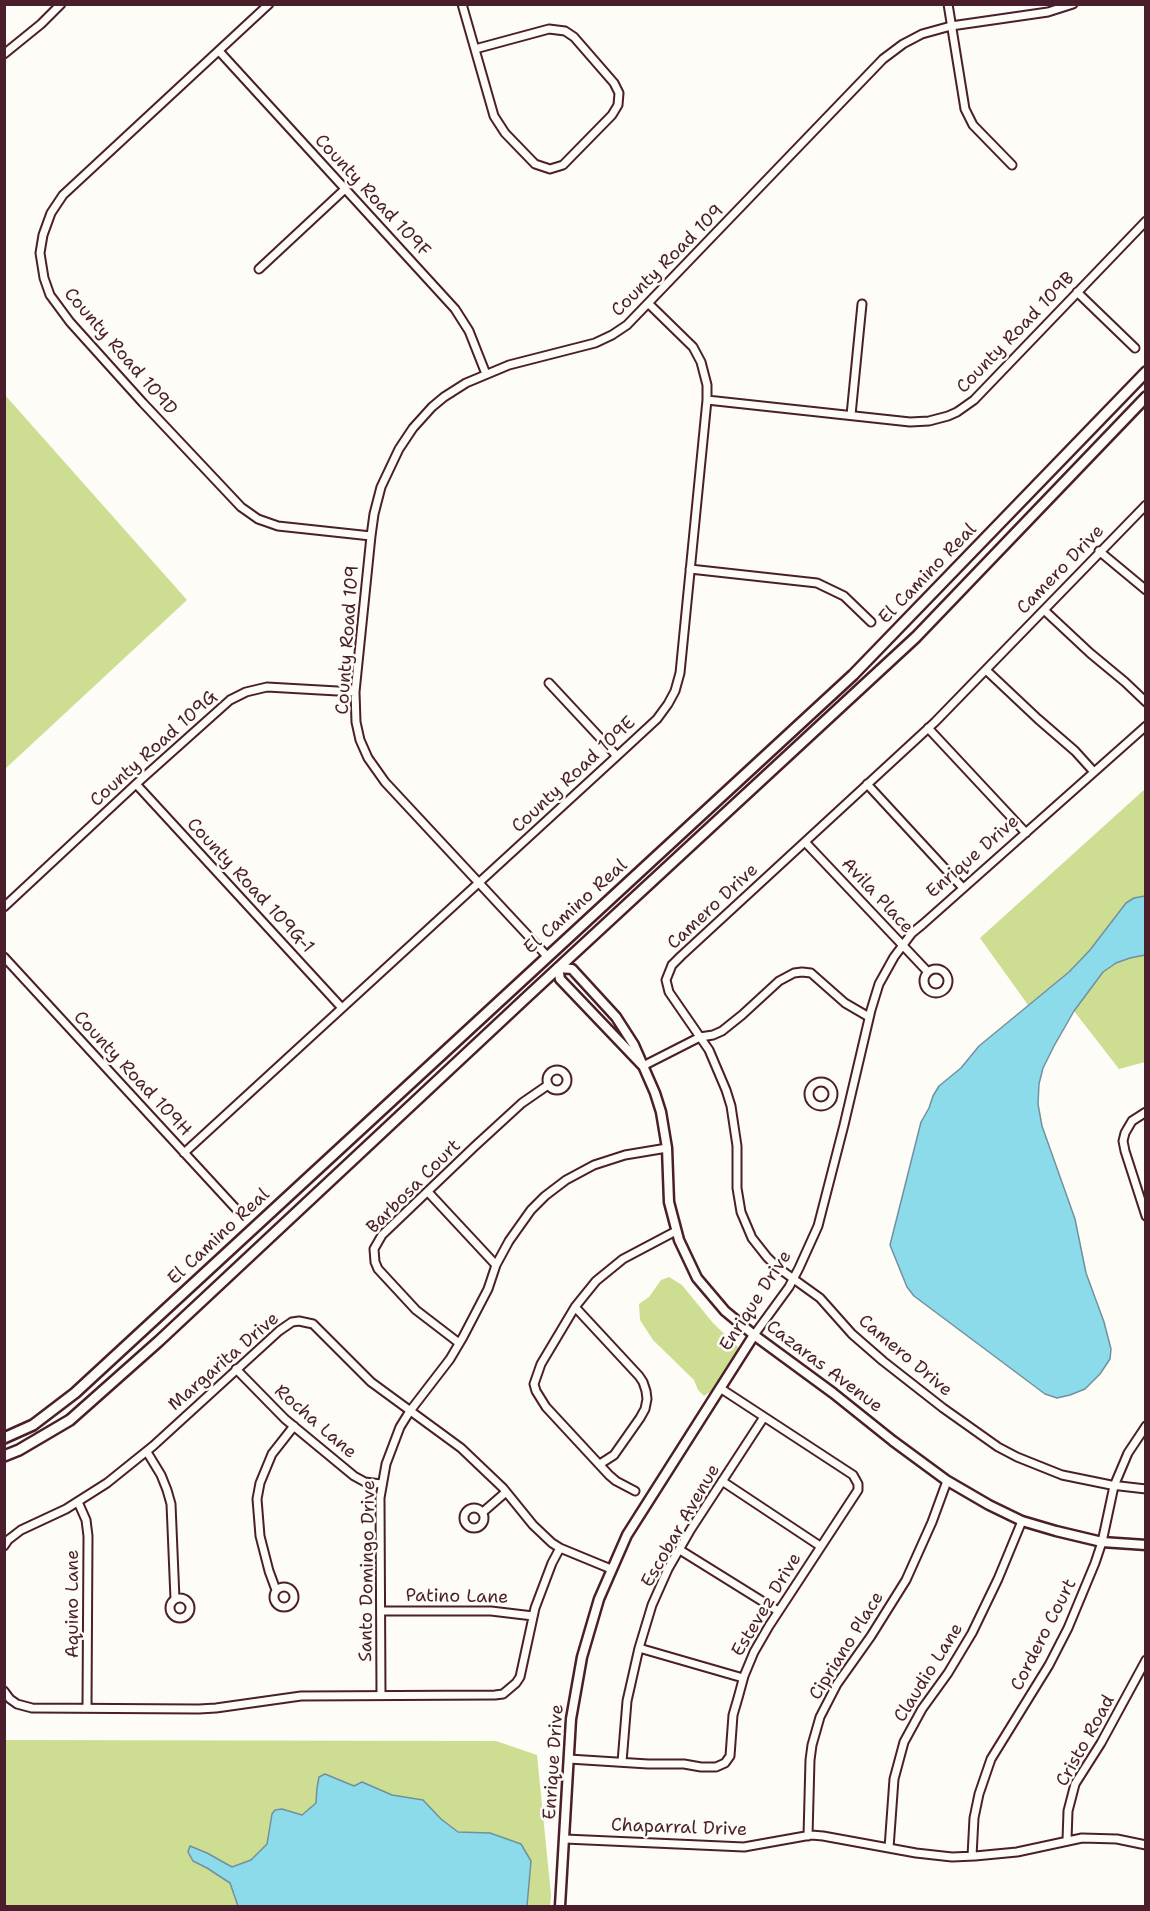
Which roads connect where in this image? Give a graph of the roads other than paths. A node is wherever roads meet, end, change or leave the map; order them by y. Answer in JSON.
{"nodes":[{"id":1,"x":61,"y":4,"type":"edge"},
{"id":2,"x":269,"y":4,"type":"edge"},
{"id":3,"x":462,"y":4,"type":"edge"},
{"id":4,"x":948,"y":4,"type":"edge"},
{"id":5,"x":1073,"y":4,"type":"edge"},
{"id":6,"x":951,"y":26,"type":"junction"},
{"id":7,"x":475,"y":49,"type":"junction"},
{"id":8,"x":219,"y":51,"type":"junction"},
{"id":9,"x":4,"y":54,"type":"edge"},
{"id":10,"x":1012,"y":165,"type":"dead end"},
{"id":11,"x":345,"y":189,"type":"junction"},
{"id":12,"x":1146,"y":221,"type":"edge"},
{"id":13,"x":259,"y":269,"type":"dead end"},
{"id":14,"x":1077,"y":292,"type":"junction"},
{"id":15,"x":649,"y":304,"type":"junction"},
{"id":16,"x":862,"y":304,"type":"dead end"},
{"id":17,"x":1135,"y":348,"type":"dead end"},
{"id":18,"x":1146,"y":372,"type":"edge"},
{"id":19,"x":486,"y":374,"type":"junction"},
{"id":20,"x":1146,"y":397,"type":"edge"},
{"id":21,"x":707,"y":400,"type":"junction"},
{"id":22,"x":851,"y":416,"type":"junction"},
{"id":23,"x":1146,"y":505,"type":"edge"},
{"id":24,"x":371,"y":536,"type":"junction"},
{"id":25,"x":1099,"y":551,"type":"junction"},
{"id":26,"x":690,"y":569,"type":"junction"},
{"id":27,"x":1146,"y":590,"type":"edge"},
{"id":28,"x":1044,"y":610,"type":"junction"},
{"id":29,"x":871,"y":622,"type":"dead end"},
{"id":30,"x":986,"y":670,"type":"junction"},
{"id":31,"x":549,"y":683,"type":"dead end"},
{"id":32,"x":355,"y":692,"type":"junction"},
{"id":33,"x":1146,"y":702,"type":"edge"},
{"id":34,"x":1146,"y":726,"type":"edge"},
{"id":35,"x":928,"y":728,"type":"junction"},
{"id":36,"x":617,"y":756,"type":"junction"},
{"id":37,"x":1094,"y":772,"type":"junction"},
{"id":38,"x":136,"y":784,"type":"junction"},
{"id":39,"x":867,"y":784,"type":"junction"},
{"id":40,"x":1026,"y":832,"type":"junction"},
{"id":41,"x":805,"y":842,"type":"junction"},
{"id":42,"x":478,"y":883,"type":"junction"},
{"id":43,"x":963,"y":888,"type":"junction"},
{"id":44,"x":4,"y":907,"type":"edge"},
{"id":45,"x":903,"y":945,"type":"junction"},
{"id":46,"x":547,"y":956,"type":"junction"},
{"id":47,"x":4,"y":957,"type":"edge"},
{"id":48,"x":558,"y":968,"type":"junction"},
{"id":49,"x":927,"y":971,"type":"dead end"},
{"id":50,"x":342,"y":1008,"type":"junction"},
{"id":51,"x":869,"y":1017,"type":"junction"},
{"id":52,"x":700,"y":1036,"type":"junction"},
{"id":53,"x":643,"y":1066,"type":"junction"},
{"id":54,"x":548,"y":1084,"type":"dead end"},
{"id":55,"x":834,"y":1097,"type":"dead end"},
{"id":56,"x":850,"y":1100,"type":"junction"},
{"id":57,"x":1146,"y":1112,"type":"edge"},
{"id":58,"x":667,"y":1148,"type":"junction"},
{"id":59,"x":184,"y":1153,"type":"junction"},
{"id":60,"x":428,"y":1192,"type":"junction"},
{"id":61,"x":1143,"y":1201,"type":"edge"},
{"id":62,"x":238,"y":1211,"type":"dead end"},
{"id":63,"x":1146,"y":1216,"type":"edge"},
{"id":64,"x":676,"y":1232,"type":"junction"},
{"id":65,"x":496,"y":1265,"type":"junction"},
{"id":66,"x":793,"y":1279,"type":"junction"},
{"id":67,"x":575,"y":1307,"type":"junction"},
{"id":68,"x":754,"y":1335,"type":"junction"},
{"id":69,"x":459,"y":1343,"type":"junction"},
{"id":70,"x":236,"y":1369,"type":"junction"},
{"id":71,"x":720,"y":1388,"type":"junction"},
{"id":72,"x":410,"y":1411,"type":"junction"},
{"id":73,"x":764,"y":1417,"type":"junction"},
{"id":74,"x":294,"y":1426,"type":"junction"},
{"id":75,"x":1146,"y":1426,"type":"edge"},
{"id":76,"x":4,"y":1438,"type":"edge"},
{"id":77,"x":147,"y":1452,"type":"junction"},
{"id":78,"x":4,"y":1456,"type":"edge"},
{"id":79,"x":600,"y":1464,"type":"junction"},
{"id":80,"x":722,"y":1481,"type":"junction"},
{"id":81,"x":947,"y":1481,"type":"junction"},
{"id":82,"x":381,"y":1484,"type":"junction"},
{"id":83,"x":1114,"y":1486,"type":"junction"},
{"id":84,"x":1146,"y":1489,"type":"edge"},
{"id":85,"x":635,"y":1491,"type":"dead end"},
{"id":86,"x":506,"y":1492,"type":"junction"},
{"id":87,"x":78,"y":1502,"type":"junction"},
{"id":88,"x":483,"y":1512,"type":"dead end"},
{"id":89,"x":1022,"y":1521,"type":"junction"},
{"id":90,"x":1102,"y":1542,"type":"junction"},
{"id":91,"x":1146,"y":1545,"type":"edge"},
{"id":92,"x":4,"y":1546,"type":"edge"},
{"id":93,"x":820,"y":1546,"type":"junction"},
{"id":94,"x":560,"y":1548,"type":"junction"},
{"id":95,"x":680,"y":1550,"type":"junction"},
{"id":96,"x":611,"y":1569,"type":"junction"},
{"id":97,"x":276,"y":1590,"type":"dead end"},
{"id":98,"x":175,"y":1599,"type":"dead end"},
{"id":99,"x":381,"y":1611,"type":"junction"},
{"id":100,"x":778,"y":1611,"type":"junction"},
{"id":101,"x":533,"y":1616,"type":"junction"},
{"id":102,"x":639,"y":1648,"type":"junction"},
{"id":103,"x":1146,"y":1660,"type":"edge"},
{"id":104,"x":1138,"y":1677,"type":"junction"},
{"id":105,"x":743,"y":1678,"type":"junction"},
{"id":106,"x":1146,"y":1680,"type":"edge"},
{"id":107,"x":4,"y":1691,"type":"edge"},
{"id":108,"x":381,"y":1695,"type":"junction"},
{"id":109,"x":87,"y":1708,"type":"junction"},
{"id":110,"x":569,"y":1759,"type":"junction"},
{"id":111,"x":622,"y":1762,"type":"junction"},
{"id":112,"x":808,"y":1836,"type":"junction"},
{"id":113,"x":565,"y":1839,"type":"junction"},
{"id":114,"x":1067,"y":1840,"type":"junction"},
{"id":115,"x":1146,"y":1845,"type":"edge"},
{"id":116,"x":889,"y":1848,"type":"junction"},
{"id":117,"x":972,"y":1857,"type":"junction"},
{"id":118,"x":560,"y":1906,"type":"edge"}],
"edges":[{"from":1,"to":9,"type":"street"},
{"from":2,"to":8,"type":"street","name":"County Road 109D"},
{"from":3,"to":7,"type":"street"},
{"from":4,"to":6,"type":"street"},
{"from":5,"to":6,"type":"street","name":"County Road 109"},
{"from":6,"to":10,"type":"street"},
{"from":6,"to":15,"type":"street","name":"County Road 109"},
{"from":7,"to":7,"type":"street"},
{"from":8,"to":11,"type":"street","name":"County Road 109F"},
{"from":8,"to":24,"type":"street","name":"County Road 109D"},
{"from":11,"to":13,"type":"street"},
{"from":11,"to":19,"type":"street","name":"County Road 109F"},
{"from":12,"to":14,"type":"street","name":"County Road 109B"},
{"from":14,"to":17,"type":"street"},
{"from":14,"to":22,"type":"street","name":"County Road 109B"},
{"from":15,"to":19,"type":"street","name":"County Road 109"},
{"from":15,"to":21,"type":"street","name":"County Road 109E"},
{"from":16,"to":22,"type":"street"},
{"from":18,"to":46,"type":"main road","name":"El Camino Real"},
{"from":19,"to":24,"type":"street","name":"County Road 109"},
{"from":20,"to":48,"type":"main road","name":"El Camino Real"},
{"from":21,"to":22,"type":"street","name":"County Road 109B"},
{"from":21,"to":26,"type":"street","name":"County Road 109E"},
{"from":23,"to":25,"type":"street","name":"Camero Drive"},
{"from":24,"to":32,"type":"street","name":"County Road 109"},
{"from":25,"to":27,"type":"street"},
{"from":25,"to":28,"type":"street","name":"Camero Drive"},
{"from":26,"to":29,"type":"street"},
{"from":26,"to":36,"type":"street","name":"County Road 109E"},
{"from":28,"to":30,"type":"street","name":"Camero Drive"},
{"from":28,"to":33,"type":"street"},
{"from":30,"to":35,"type":"street","name":"Camero Drive"},
{"from":30,"to":37,"type":"street"},
{"from":31,"to":36,"type":"street"},
{"from":32,"to":38,"type":"street","name":"County Road 109G"},
{"from":32,"to":42,"type":"street","name":"County Road 109"},
{"from":34,"to":37,"type":"street","name":"Enrique Drive"},
{"from":35,"to":39,"type":"street","name":"Camero Drive"},
{"from":35,"to":40,"type":"street"},
{"from":36,"to":42,"type":"street","name":"County Road 109E"},
{"from":37,"to":40,"type":"street","name":"Enrique Drive"},
{"from":38,"to":44,"type":"street","name":"County Road 109G"},
{"from":38,"to":50,"type":"street","name":"County Road 109G-1"},
{"from":39,"to":41,"type":"street","name":"Camero Drive"},
{"from":39,"to":43,"type":"street"},
{"from":40,"to":43,"type":"street","name":"Enrique Drive"},
{"from":41,"to":45,"type":"street","name":"Avila Place"},
{"from":41,"to":52,"type":"street","name":"Camero Drive"},
{"from":42,"to":46,"type":"street","name":"County Road 109"},
{"from":42,"to":50,"type":"street","name":"County Road 109E"},
{"from":43,"to":45,"type":"street","name":"Enrique Drive"},
{"from":45,"to":49,"type":"street","name":"Avila Place"},
{"from":45,"to":51,"type":"street","name":"Enrique Drive"},
{"from":46,"to":48,"type":"main road"},
{"from":46,"to":76,"type":"main road","name":"El Camino Real"},
{"from":47,"to":59,"type":"street","name":"County Road 109H"},
{"from":48,"to":53,"type":"street","name":"Cazaras Avenue"},
{"from":48,"to":53,"type":"street","name":"Cazaras Avenue"},
{"from":48,"to":78,"type":"main road","name":"El Camino Real"},
{"from":50,"to":59,"type":"street","name":"County Road 109E"},
{"from":51,"to":52,"type":"street"},
{"from":51,"to":56,"type":"street","name":"Enrique Drive"},
{"from":52,"to":53,"type":"street"},
{"from":52,"to":66,"type":"street","name":"Camero Drive"},
{"from":53,"to":58,"type":"street","name":"Cazaras Avenue"},
{"from":54,"to":60,"type":"street","name":"Barbosa Court"},
{"from":55,"to":56,"type":"street"},
{"from":56,"to":66,"type":"street","name":"Enrique Drive"},
{"from":57,"to":61,"type":"street"},
{"from":58,"to":64,"type":"street","name":"Cazaras Avenue"},
{"from":58,"to":65,"type":"street","name":"Santo Domingo Drive"},
{"from":59,"to":62,"type":"street","name":"County Road 109H"},
{"from":60,"to":65,"type":"street"},
{"from":60,"to":69,"type":"street","name":"Barbosa Court"},
{"from":61,"to":63,"type":"street"},
{"from":64,"to":67,"type":"street"},
{"from":64,"to":68,"type":"street","name":"Cazaras Avenue"},
{"from":65,"to":69,"type":"street","name":"Santo Domingo Drive"},
{"from":66,"to":68,"type":"street","name":"Enrique Drive"},
{"from":66,"to":83,"type":"street","name":"Camero Drive"},
{"from":67,"to":79,"type":"street"},
{"from":67,"to":79,"type":"street"},
{"from":68,"to":71,"type":"street","name":"Enrique Drive"},
{"from":68,"to":81,"type":"street","name":"Cazaras Avenue"},
{"from":69,"to":72,"type":"street","name":"Santo Domingo Drive"},
{"from":70,"to":72,"type":"street","name":"Margarita Drive"},
{"from":70,"to":74,"type":"street","name":"Rocha Lane"},
{"from":70,"to":77,"type":"street","name":"Margarita Drive"},
{"from":71,"to":73,"type":"street","name":"Estevez Drive"},
{"from":71,"to":96,"type":"street","name":"Enrique Drive"},
{"from":72,"to":82,"type":"street","name":"Santo Domingo Drive"},
{"from":72,"to":86,"type":"street","name":"Margarita Drive"},
{"from":73,"to":80,"type":"street","name":"Escobar Avenue"},
{"from":73,"to":93,"type":"street","name":"Estevez Drive"},
{"from":74,"to":82,"type":"street","name":"Rocha Lane"},
{"from":74,"to":97,"type":"street"},
{"from":75,"to":83,"type":"street","name":"Cordero Court"},
{"from":77,"to":87,"type":"street","name":"Margarita Drive"},
{"from":77,"to":98,"type":"street"},
{"from":79,"to":85,"type":"street"},
{"from":80,"to":93,"type":"street"},
{"from":80,"to":95,"type":"street","name":"Escobar Avenue"},
{"from":81,"to":89,"type":"street","name":"Cazaras Avenue"},
{"from":81,"to":112,"type":"street","name":"Cipriano Place"},
{"from":82,"to":99,"type":"street","name":"Santo Domingo Drive"},
{"from":83,"to":84,"type":"street","name":"Camero Drive"},
{"from":83,"to":90,"type":"street","name":"Cordero Court"},
{"from":86,"to":88,"type":"street"},
{"from":86,"to":94,"type":"street","name":"Margarita Drive"},
{"from":87,"to":92,"type":"street","name":"Margarita Drive"},
{"from":87,"to":109,"type":"street","name":"Aquino Lane"},
{"from":89,"to":90,"type":"street","name":"Cazaras Avenue"},
{"from":89,"to":116,"type":"street","name":"Claudio Lane"},
{"from":90,"to":91,"type":"street","name":"Cazaras Avenue"},
{"from":90,"to":117,"type":"street","name":"Cordero Court"},
{"from":93,"to":100,"type":"street","name":"Estevez Drive"},
{"from":94,"to":96,"type":"street","name":"Margarita Drive"},
{"from":94,"to":101,"type":"street"},
{"from":95,"to":100,"type":"street"},
{"from":95,"to":102,"type":"street","name":"Escobar Avenue"},
{"from":96,"to":110,"type":"street","name":"Enrique Drive"},
{"from":99,"to":101,"type":"street","name":"Patino Lane"},
{"from":99,"to":108,"type":"street","name":"Santo Domingo Drive"},
{"from":100,"to":105,"type":"street","name":"Estevez Drive"},
{"from":101,"to":108,"type":"street"},
{"from":102,"to":105,"type":"street"},
{"from":102,"to":111,"type":"street","name":"Escobar Avenue"},
{"from":103,"to":104,"type":"street","name":"Cristo Road"},
{"from":104,"to":106,"type":"street"},
{"from":104,"to":114,"type":"street","name":"Cristo Road"},
{"from":105,"to":111,"type":"street","name":"Estevez Drive"},
{"from":107,"to":109,"type":"street"},
{"from":108,"to":109,"type":"street"},
{"from":110,"to":111,"type":"street","name":"Estevez Drive"},
{"from":110,"to":113,"type":"street","name":"Enrique Drive"},
{"from":112,"to":113,"type":"street","name":"Chaparral Drive"},
{"from":112,"to":116,"type":"street","name":"Chaparral Drive"},
{"from":113,"to":118,"type":"street","name":"Enrique Drive"},
{"from":114,"to":115,"type":"street","name":"Chaparral Drive"},
{"from":114,"to":117,"type":"street","name":"Chaparral Drive"},
{"from":116,"to":117,"type":"street","name":"Chaparral Drive"}]}
